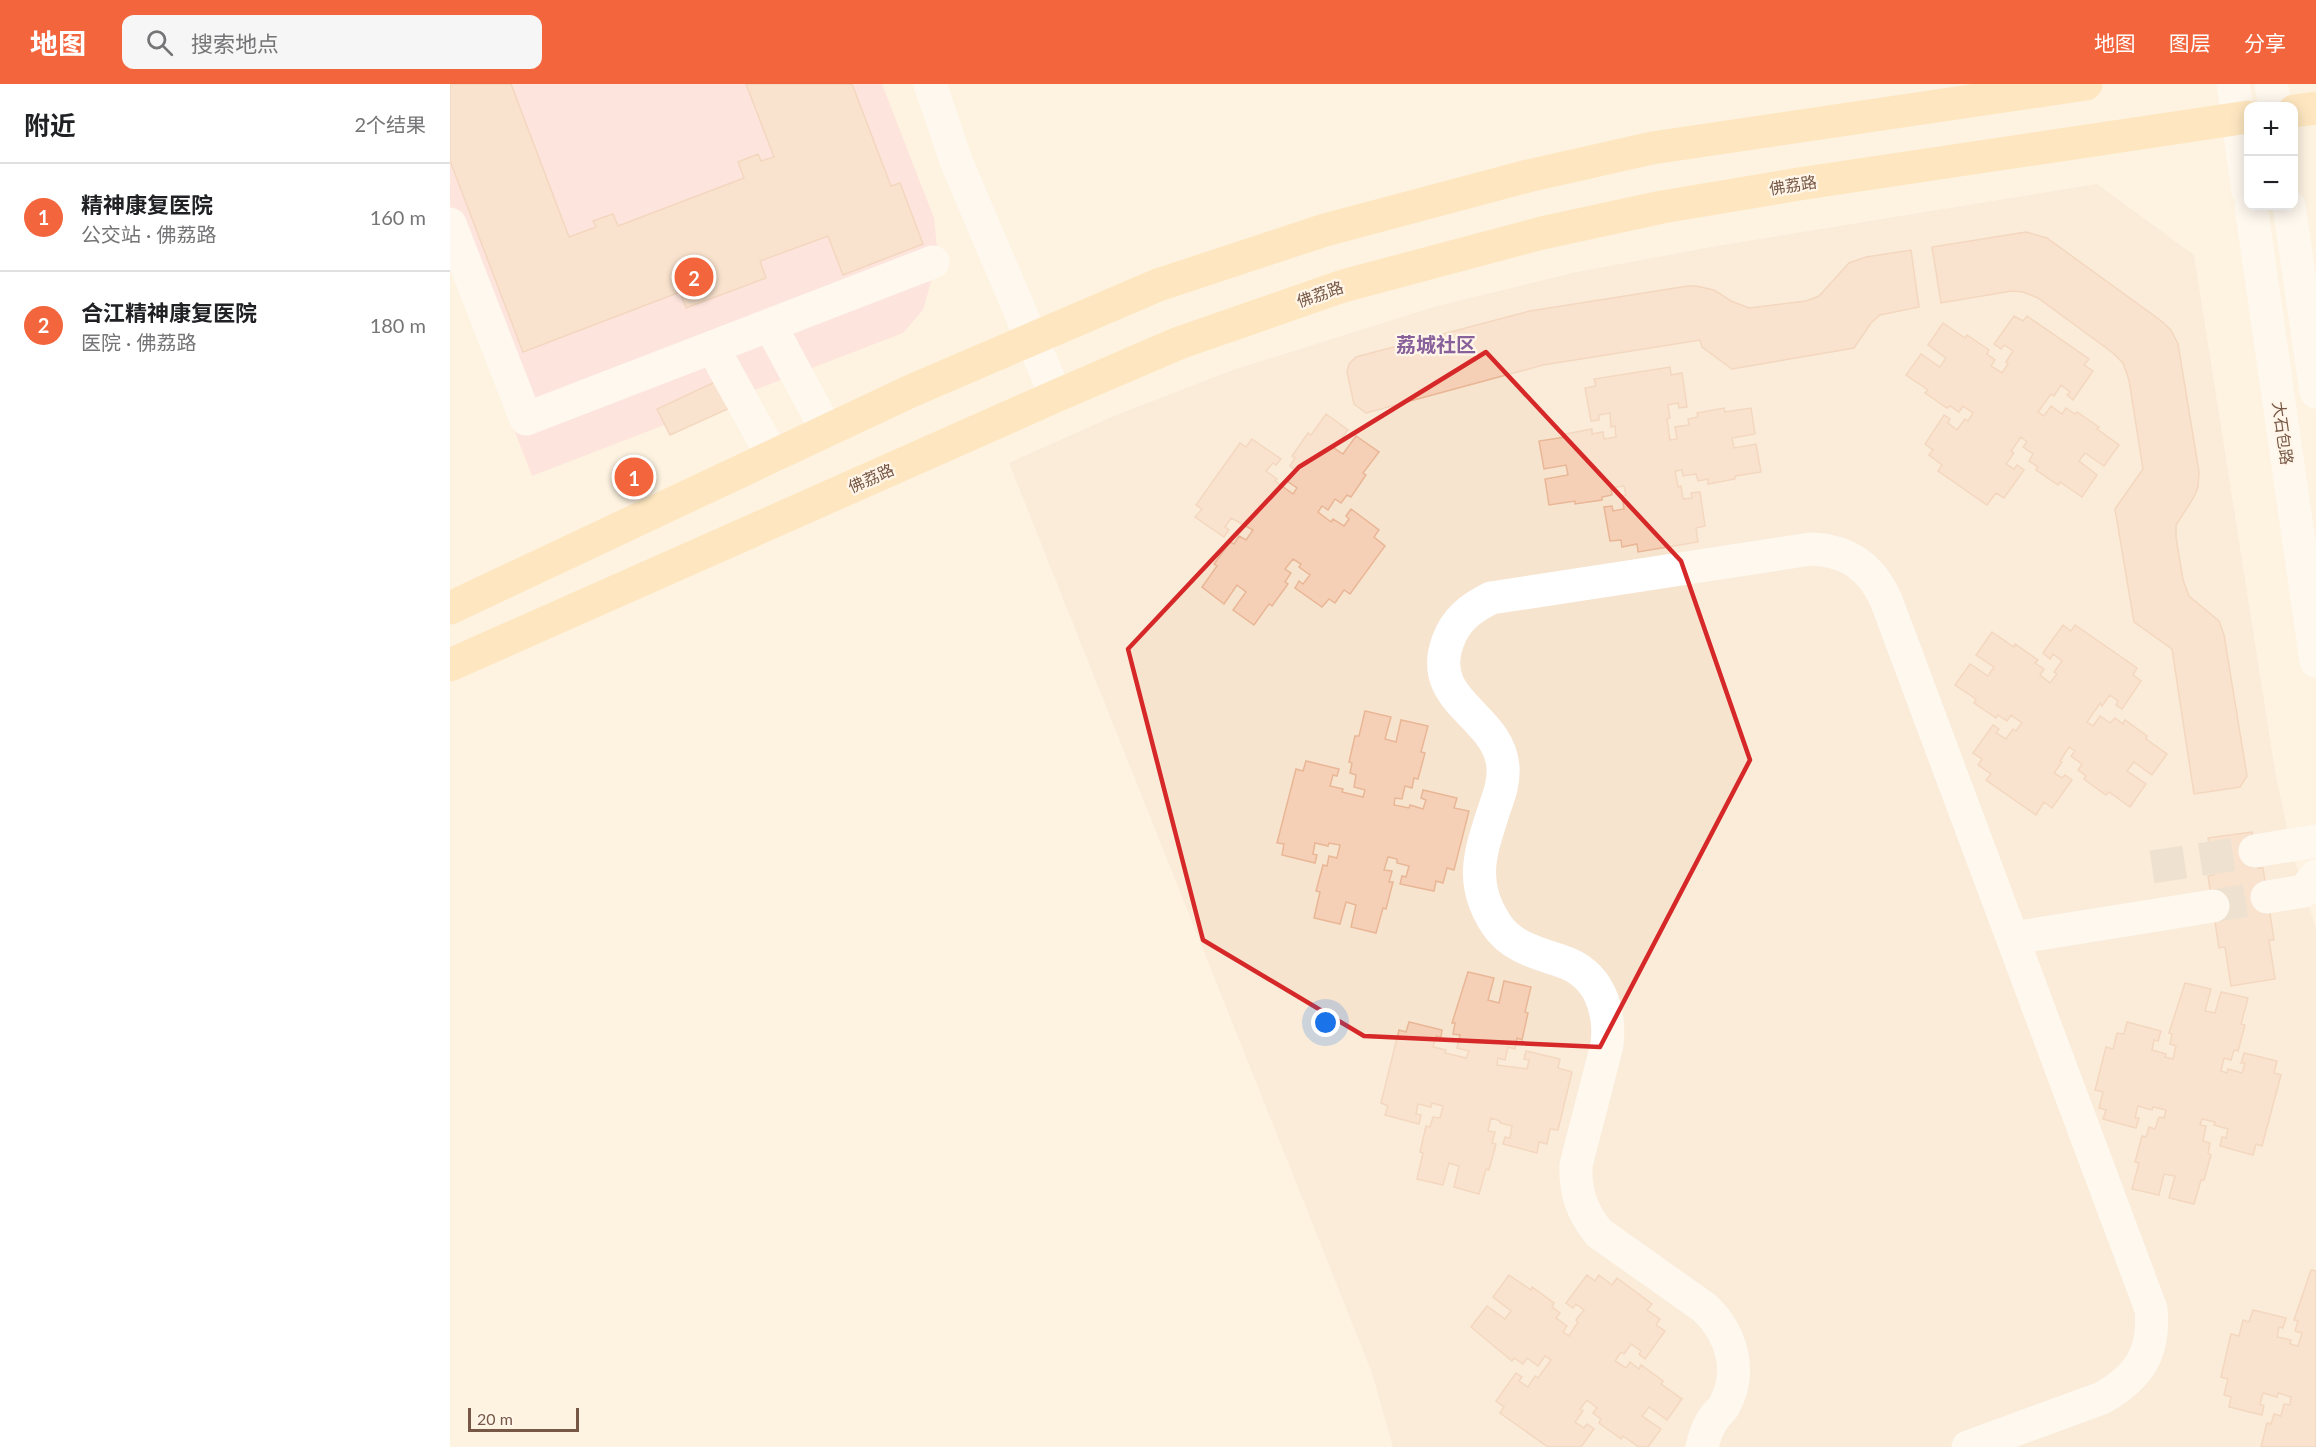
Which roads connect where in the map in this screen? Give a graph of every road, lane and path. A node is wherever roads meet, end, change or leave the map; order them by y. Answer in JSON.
{"nodes":[{"id":1,"x":930,"y":84,"type":"edge"},
{"id":2,"x":2086,"y":84,"type":"edge"},
{"id":3,"x":2233,"y":84,"type":"edge"},
{"id":4,"x":2271,"y":84,"type":"edge"},
{"id":5,"x":2274,"y":102,"type":"edge"},
{"id":6,"x":2316,"y":108,"type":"edge"},
{"id":7,"x":2298,"y":110,"type":"edge"},
{"id":8,"x":2243,"y":118,"type":"edge"},
{"id":9,"x":2246,"y":156,"type":"edge"},
{"id":10,"x":2252,"y":210,"type":"edge"},
{"id":11,"x":2290,"y":210,"type":"edge"},
{"id":12,"x":450,"y":224,"type":"edge"},
{"id":13,"x":933,"y":262,"type":"dead end"},
{"id":14,"x":770,"y":325,"type":"junction"},
{"id":15,"x":1032,"y":339,"type":"junction"},
{"id":16,"x":713,"y":348,"type":"junction"},
{"id":17,"x":2316,"y":392,"type":"edge"},
{"id":18,"x":1056,"y":396,"type":"junction"},
{"id":19,"x":828,"y":431,"type":"junction"},
{"id":20,"x":772,"y":457,"type":"junction"},
{"id":21,"x":450,"y":608,"type":"edge"},
{"id":22,"x":2316,"y":662,"type":"edge"},
{"id":23,"x":450,"y":665,"type":"edge"},
{"id":24,"x":2316,"y":841,"type":"edge"},
{"id":25,"x":2255,"y":851,"type":"tunnel mouth"},
{"id":26,"x":2316,"y":876,"type":"edge"},
{"id":27,"x":2267,"y":897,"type":"tunnel mouth"},
{"id":28,"x":2213,"y":906,"type":"tunnel mouth"},
{"id":29,"x":2013,"y":938,"type":"junction"},
{"id":30,"x":1702,"y":1447,"type":"edge"},
{"id":31,"x":1968,"y":1447,"type":"edge"}],
"edges":[{"from":1,"to":15,"type":"street"},
{"from":2,"to":15,"type":"main road"},
{"from":3,"to":8,"type":"street"},
{"from":4,"to":5,"type":"street"},
{"from":6,"to":7,"type":"main road"},
{"from":8,"to":9,"type":"street"},
{"from":8,"to":18,"type":"main road","name":"佛荔路"},
{"from":10,"to":22,"type":"street","name":"大石包路"},
{"from":11,"to":17,"type":"street"},
{"from":12,"to":16,"type":"street"},
{"from":13,"to":14,"type":"street"},
{"from":14,"to":16,"type":"street"},
{"from":14,"to":19,"type":"street"},
{"from":15,"to":18,"type":"street"},
{"from":15,"to":19,"type":"main road"},
{"from":16,"to":20,"type":"street"},
{"from":18,"to":23,"type":"main road","name":"佛荔路"},
{"from":19,"to":20,"type":"main road"},
{"from":20,"to":21,"type":"main road"},
{"from":24,"to":25,"type":"street"},
{"from":26,"to":27,"type":"street"},
{"from":28,"to":29,"type":"street"},
{"from":29,"to":30,"type":"street"},
{"from":29,"to":31,"type":"street"}]}
